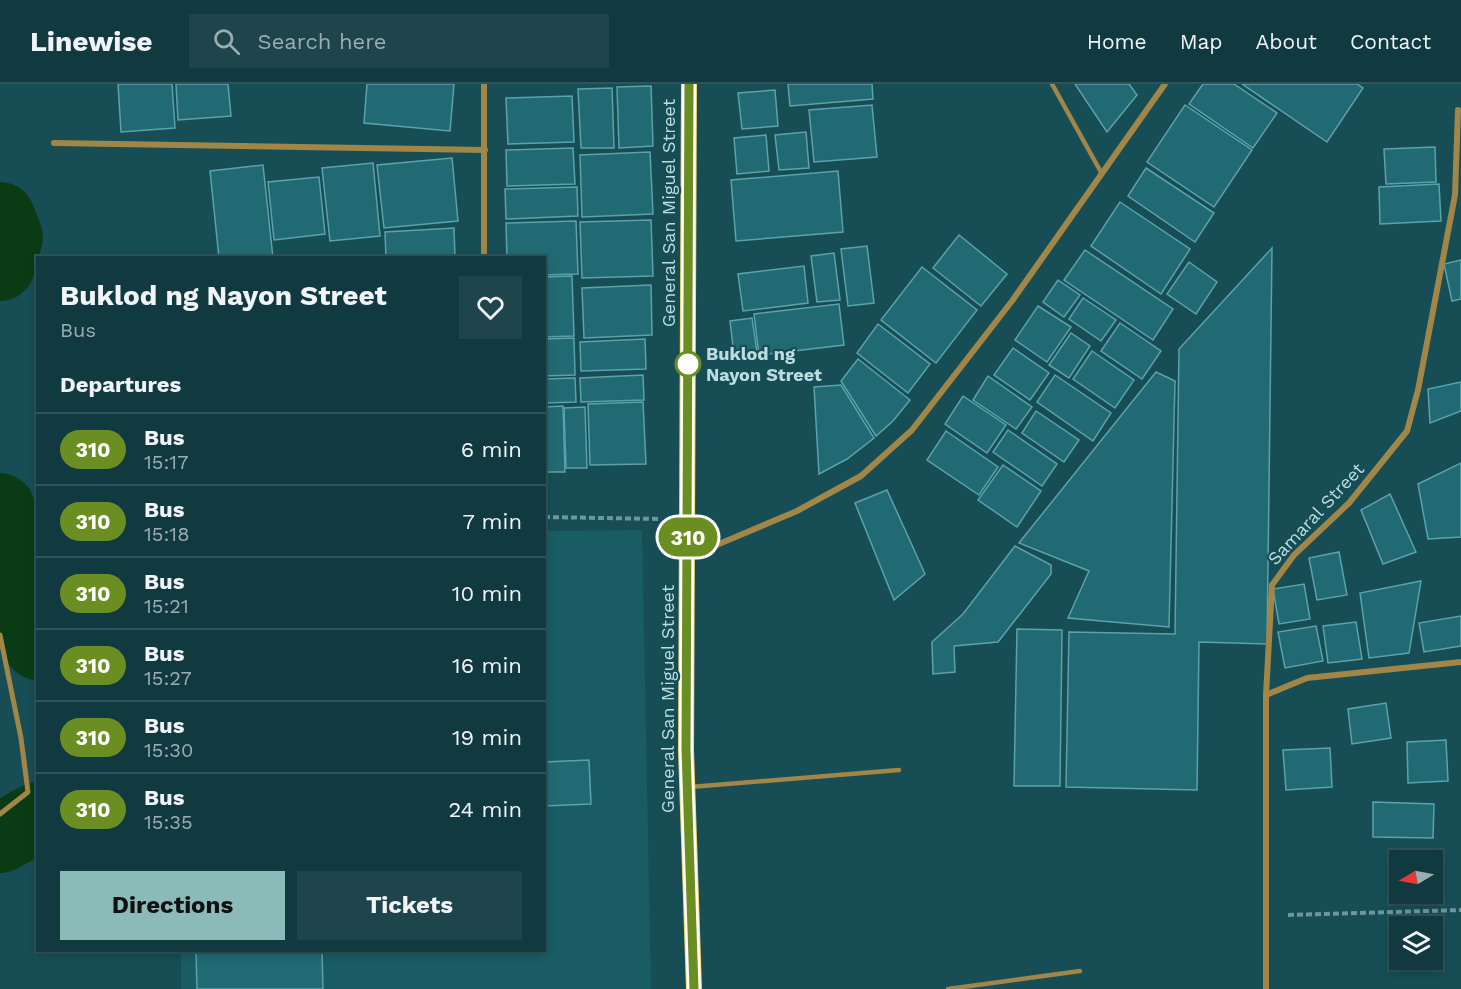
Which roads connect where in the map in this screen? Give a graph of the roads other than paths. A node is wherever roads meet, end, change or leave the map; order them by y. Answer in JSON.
{"nodes":[{"id":1,"x":484,"y":84,"type":"edge"},
{"id":2,"x":689,"y":84,"type":"edge"},
{"id":3,"x":1052,"y":84,"type":"edge"},
{"id":4,"x":1165,"y":84,"type":"edge"},
{"id":5,"x":1458,"y":110,"type":"dead end"},
{"id":6,"x":54,"y":143,"type":"dead end"},
{"id":7,"x":485,"y":150,"type":"junction"},
{"id":8,"x":1102,"y":174,"type":"junction"},
{"id":9,"x":484,"y":256,"type":"edge"},
{"id":10,"x":688,"y":557,"type":"junction"},
{"id":11,"x":0,"y":635,"type":"edge"},
{"id":12,"x":1461,"y":662,"type":"edge"},
{"id":13,"x":1266,"y":695,"type":"junction"},
{"id":14,"x":899,"y":770,"type":"dead end"},
{"id":15,"x":687,"y":787,"type":"junction"},
{"id":16,"x":0,"y":814,"type":"edge"},
{"id":17,"x":1080,"y":971,"type":"dead end"},
{"id":18,"x":694,"y":989,"type":"edge"},
{"id":19,"x":948,"y":989,"type":"edge"},
{"id":20,"x":1266,"y":989,"type":"edge"}],
"edges":[{"from":1,"to":7,"type":"street"},
{"from":2,"to":10,"type":"highway","name":"General San Miguel Street"},
{"from":3,"to":8,"type":"lane"},
{"from":4,"to":8,"type":"street"},
{"from":5,"to":13,"type":"street","name":"Samaral Street"},
{"from":6,"to":7,"type":"street"},
{"from":7,"to":9,"type":"street"},
{"from":8,"to":10,"type":"street"},
{"from":10,"to":15,"type":"highway","name":"General San Miguel Street"},
{"from":11,"to":16,"type":"street"},
{"from":12,"to":13,"type":"street"},
{"from":13,"to":20,"type":"street","name":"Samaral Street"},
{"from":14,"to":15,"type":"lane"},
{"from":15,"to":18,"type":"highway","name":"General San Miguel Street"},
{"from":17,"to":19,"type":"lane"}]}
